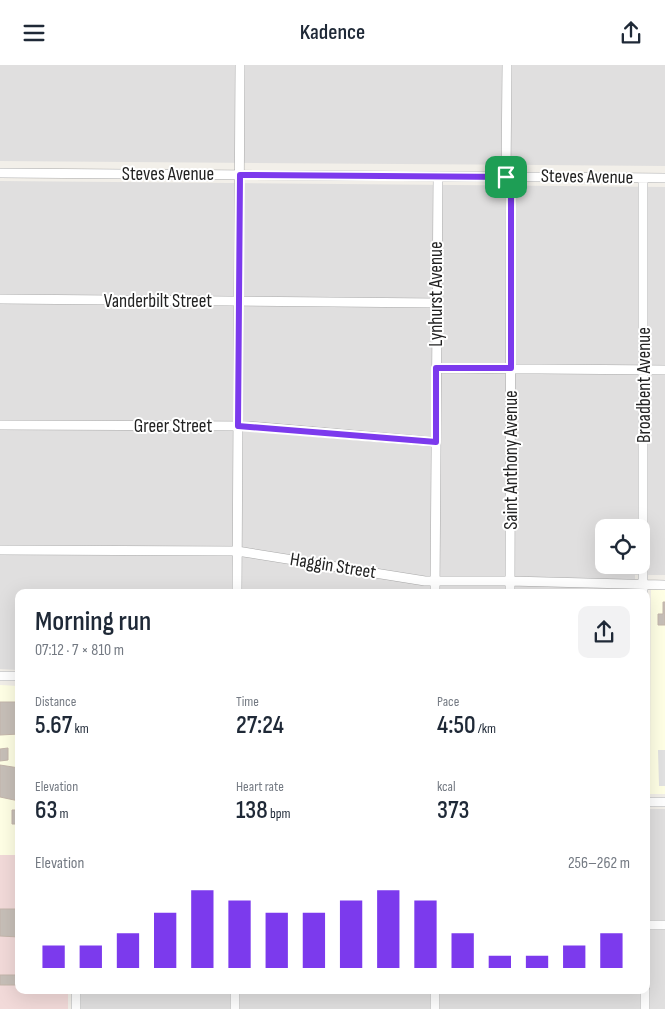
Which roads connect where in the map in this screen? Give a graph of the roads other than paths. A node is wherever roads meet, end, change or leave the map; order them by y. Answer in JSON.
{"nodes":[{"id":1,"x":240,"y":65,"type":"edge"},
{"id":2,"x":507,"y":65,"type":"edge"},
{"id":3,"x":0,"y":173,"type":"edge"},
{"id":4,"x":240,"y":175,"type":"junction"},
{"id":5,"x":438,"y":176,"type":"junction"},
{"id":6,"x":509,"y":177,"type":"junction"},
{"id":7,"x":643,"y":178,"type":"junction"},
{"id":8,"x":665,"y":178,"type":"edge"},
{"id":9,"x":0,"y":299,"type":"edge"},
{"id":10,"x":239,"y":301,"type":"junction"},
{"id":11,"x":436,"y":303,"type":"junction"},
{"id":12,"x":436,"y":368,"type":"junction"},
{"id":13,"x":511,"y":368,"type":"junction"},
{"id":14,"x":665,"y":370,"type":"edge"},
{"id":15,"x":644,"y":371,"type":"junction"},
{"id":16,"x":0,"y":425,"type":"edge"},
{"id":17,"x":238,"y":426,"type":"junction"},
{"id":18,"x":436,"y":442,"type":"junction"},
{"id":19,"x":0,"y":550,"type":"edge"},
{"id":20,"x":237,"y":551,"type":"junction"},
{"id":21,"x":435,"y":581,"type":"junction"},
{"id":22,"x":510,"y":581,"type":"junction"},
{"id":23,"x":665,"y":585,"type":"edge"},
{"id":24,"x":643,"y":588,"type":"edge"},
{"id":25,"x":237,"y":589,"type":"edge"},
{"id":26,"x":435,"y":589,"type":"edge"},
{"id":27,"x":510,"y":589,"type":"edge"},
{"id":28,"x":0,"y":676,"type":"edge"},
{"id":29,"x":15,"y":676,"type":"edge"},
{"id":30,"x":650,"y":802,"type":"edge"},
{"id":31,"x":665,"y":802,"type":"edge"},
{"id":32,"x":650,"y":925,"type":"edge"},
{"id":33,"x":665,"y":925,"type":"edge"},
{"id":34,"x":76,"y":994,"type":"edge"},
{"id":35,"x":235,"y":994,"type":"edge"},
{"id":36,"x":434,"y":994,"type":"edge"},
{"id":37,"x":645,"y":994,"type":"edge"},
{"id":38,"x":76,"y":1009,"type":"edge"},
{"id":39,"x":235,"y":1009,"type":"edge"},
{"id":40,"x":435,"y":1009,"type":"edge"},
{"id":41,"x":645,"y":1009,"type":"edge"}],
"edges":[{"from":1,"to":4,"type":"street"},
{"from":2,"to":6,"type":"street","name":"Saint Anthony Avenue"},
{"from":3,"to":4,"type":"street","name":"Steves Avenue"},
{"from":4,"to":5,"type":"street","name":"Steves Avenue"},
{"from":4,"to":10,"type":"street"},
{"from":5,"to":6,"type":"street","name":"Steves Avenue"},
{"from":5,"to":11,"type":"street","name":"Lynhurst Avenue"},
{"from":6,"to":7,"type":"street","name":"Steves Avenue"},
{"from":6,"to":13,"type":"street","name":"Saint Anthony Avenue"},
{"from":7,"to":8,"type":"street","name":"Steves Avenue"},
{"from":7,"to":15,"type":"street","name":"Broadbent Avenue"},
{"from":9,"to":10,"type":"street","name":"Vanderbilt Street"},
{"from":10,"to":11,"type":"street","name":"Vanderbilt Street"},
{"from":10,"to":17,"type":"street"},
{"from":11,"to":12,"type":"street","name":"Lynhurst Avenue"},
{"from":12,"to":13,"type":"street"},
{"from":12,"to":18,"type":"street","name":"Lynhurst Avenue"},
{"from":13,"to":15,"type":"street"},
{"from":13,"to":22,"type":"street","name":"Saint Anthony Avenue"},
{"from":14,"to":15,"type":"street"},
{"from":15,"to":24,"type":"street","name":"Broadbent Avenue"},
{"from":16,"to":17,"type":"street","name":"Greer Street"},
{"from":17,"to":18,"type":"street","name":"Greer Street"},
{"from":17,"to":20,"type":"street"},
{"from":18,"to":21,"type":"street","name":"Lynhurst Avenue"},
{"from":19,"to":20,"type":"street","name":"Haggin Street"},
{"from":20,"to":21,"type":"street","name":"Haggin Street"},
{"from":20,"to":25,"type":"street"},
{"from":21,"to":22,"type":"street","name":"Haggin Street"},
{"from":21,"to":26,"type":"street","name":"Lynhurst Avenue"},
{"from":22,"to":24,"type":"street","name":"Haggin Street"},
{"from":22,"to":27,"type":"street","name":"Saint Anthony Avenue"},
{"from":23,"to":24,"type":"street","name":"Haggin Street"},
{"from":28,"to":29,"type":"street"},
{"from":30,"to":31,"type":"street"},
{"from":32,"to":33,"type":"street"},
{"from":34,"to":38,"type":"street"},
{"from":35,"to":39,"type":"street"},
{"from":36,"to":40,"type":"street"},
{"from":37,"to":41,"type":"street"}]}
